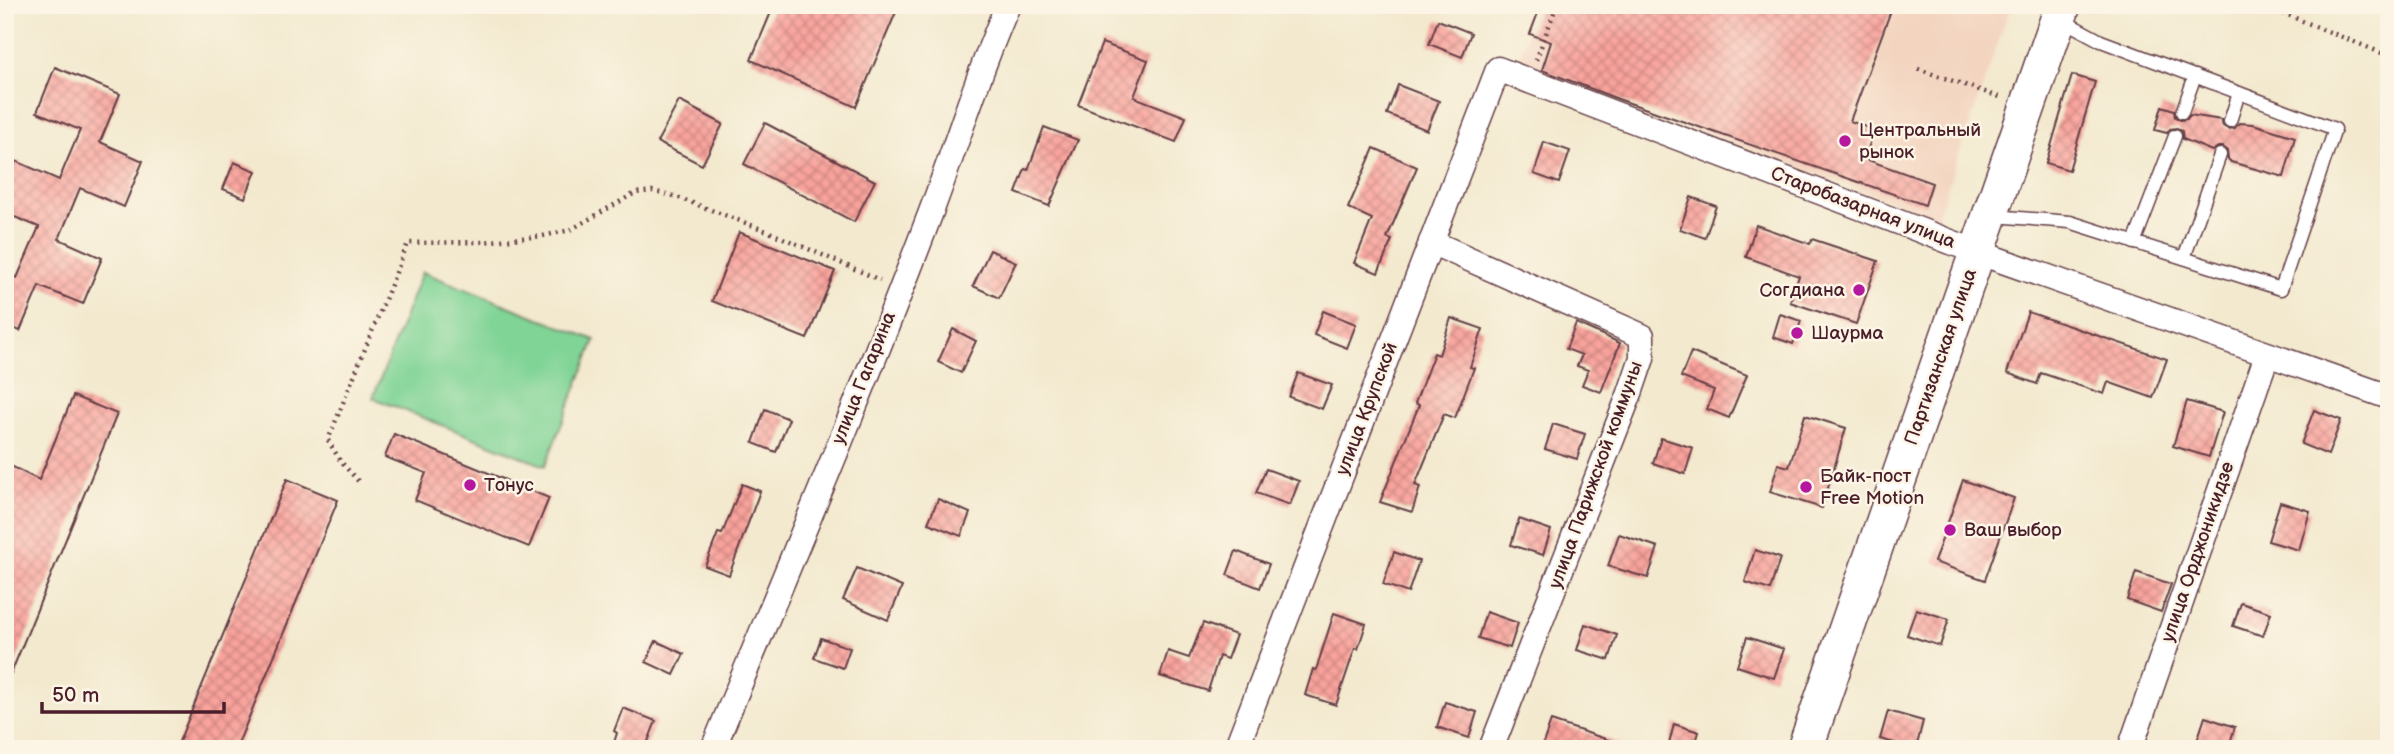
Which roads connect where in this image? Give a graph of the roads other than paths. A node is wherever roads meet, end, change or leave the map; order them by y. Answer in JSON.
{"nodes":[{"id":1,"x":1008,"y":5,"type":"edge"},
{"id":2,"x":2060,"y":11,"type":"edge"},
{"id":3,"x":1498,"y":69,"type":"joint"},
{"id":4,"x":2195,"y":76,"type":"junction"},
{"id":5,"x":2239,"y":93,"type":"junction"},
{"id":6,"x":2182,"y":112,"type":"dead end"},
{"id":7,"x":2230,"y":121,"type":"dead end"},
{"id":8,"x":2175,"y":136,"type":"dead end"},
{"id":9,"x":2220,"y":155,"type":"dead end"},
{"id":10,"x":1990,"y":216,"type":"junction"},
{"id":11,"x":1431,"y":243,"type":"junction"},
{"id":12,"x":2134,"y":243,"type":"junction"},
{"id":13,"x":1978,"y":252,"type":"junction"},
{"id":14,"x":2184,"y":258,"type":"junction"},
{"id":15,"x":2267,"y":355,"type":"junction"},
{"id":16,"x":2389,"y":397,"type":"edge"},
{"id":17,"x":713,"y":749,"type":"edge"},
{"id":18,"x":1236,"y":749,"type":"edge"},
{"id":19,"x":1491,"y":749,"type":"edge"},
{"id":20,"x":1805,"y":749,"type":"edge"},
{"id":21,"x":2130,"y":749,"type":"edge"}],
"edges":[{"from":1,"to":17,"type":"street","name":"улица Гагарина"},
{"from":2,"to":4,"type":"lane"},
{"from":2,"to":10,"type":"main road","name":"Партизанская улица"},
{"from":3,"to":11,"type":"street","name":"улица Крупской"},
{"from":3,"to":13,"type":"street","name":"Старобазарная улица"},
{"from":4,"to":5,"type":"lane"},
{"from":4,"to":6,"type":"lane"},
{"from":5,"to":7,"type":"lane"},
{"from":5,"to":14,"type":"lane"},
{"from":8,"to":12,"type":"lane"},
{"from":9,"to":14,"type":"lane"},
{"from":10,"to":12,"type":"lane"},
{"from":10,"to":13,"type":"main road","name":"Партизанская улица"},
{"from":11,"to":18,"type":"street","name":"улица Крупской"},
{"from":11,"to":19,"type":"street","name":"улица Парижской коммуны"},
{"from":12,"to":14,"type":"lane"},
{"from":13,"to":15,"type":"street","name":"Старобазарная улица"},
{"from":13,"to":20,"type":"main road","name":"Партизанская улица"},
{"from":15,"to":16,"type":"street","name":"Старобазарная улица"},
{"from":15,"to":21,"type":"street","name":"улица Орджоникидзе"}]}
